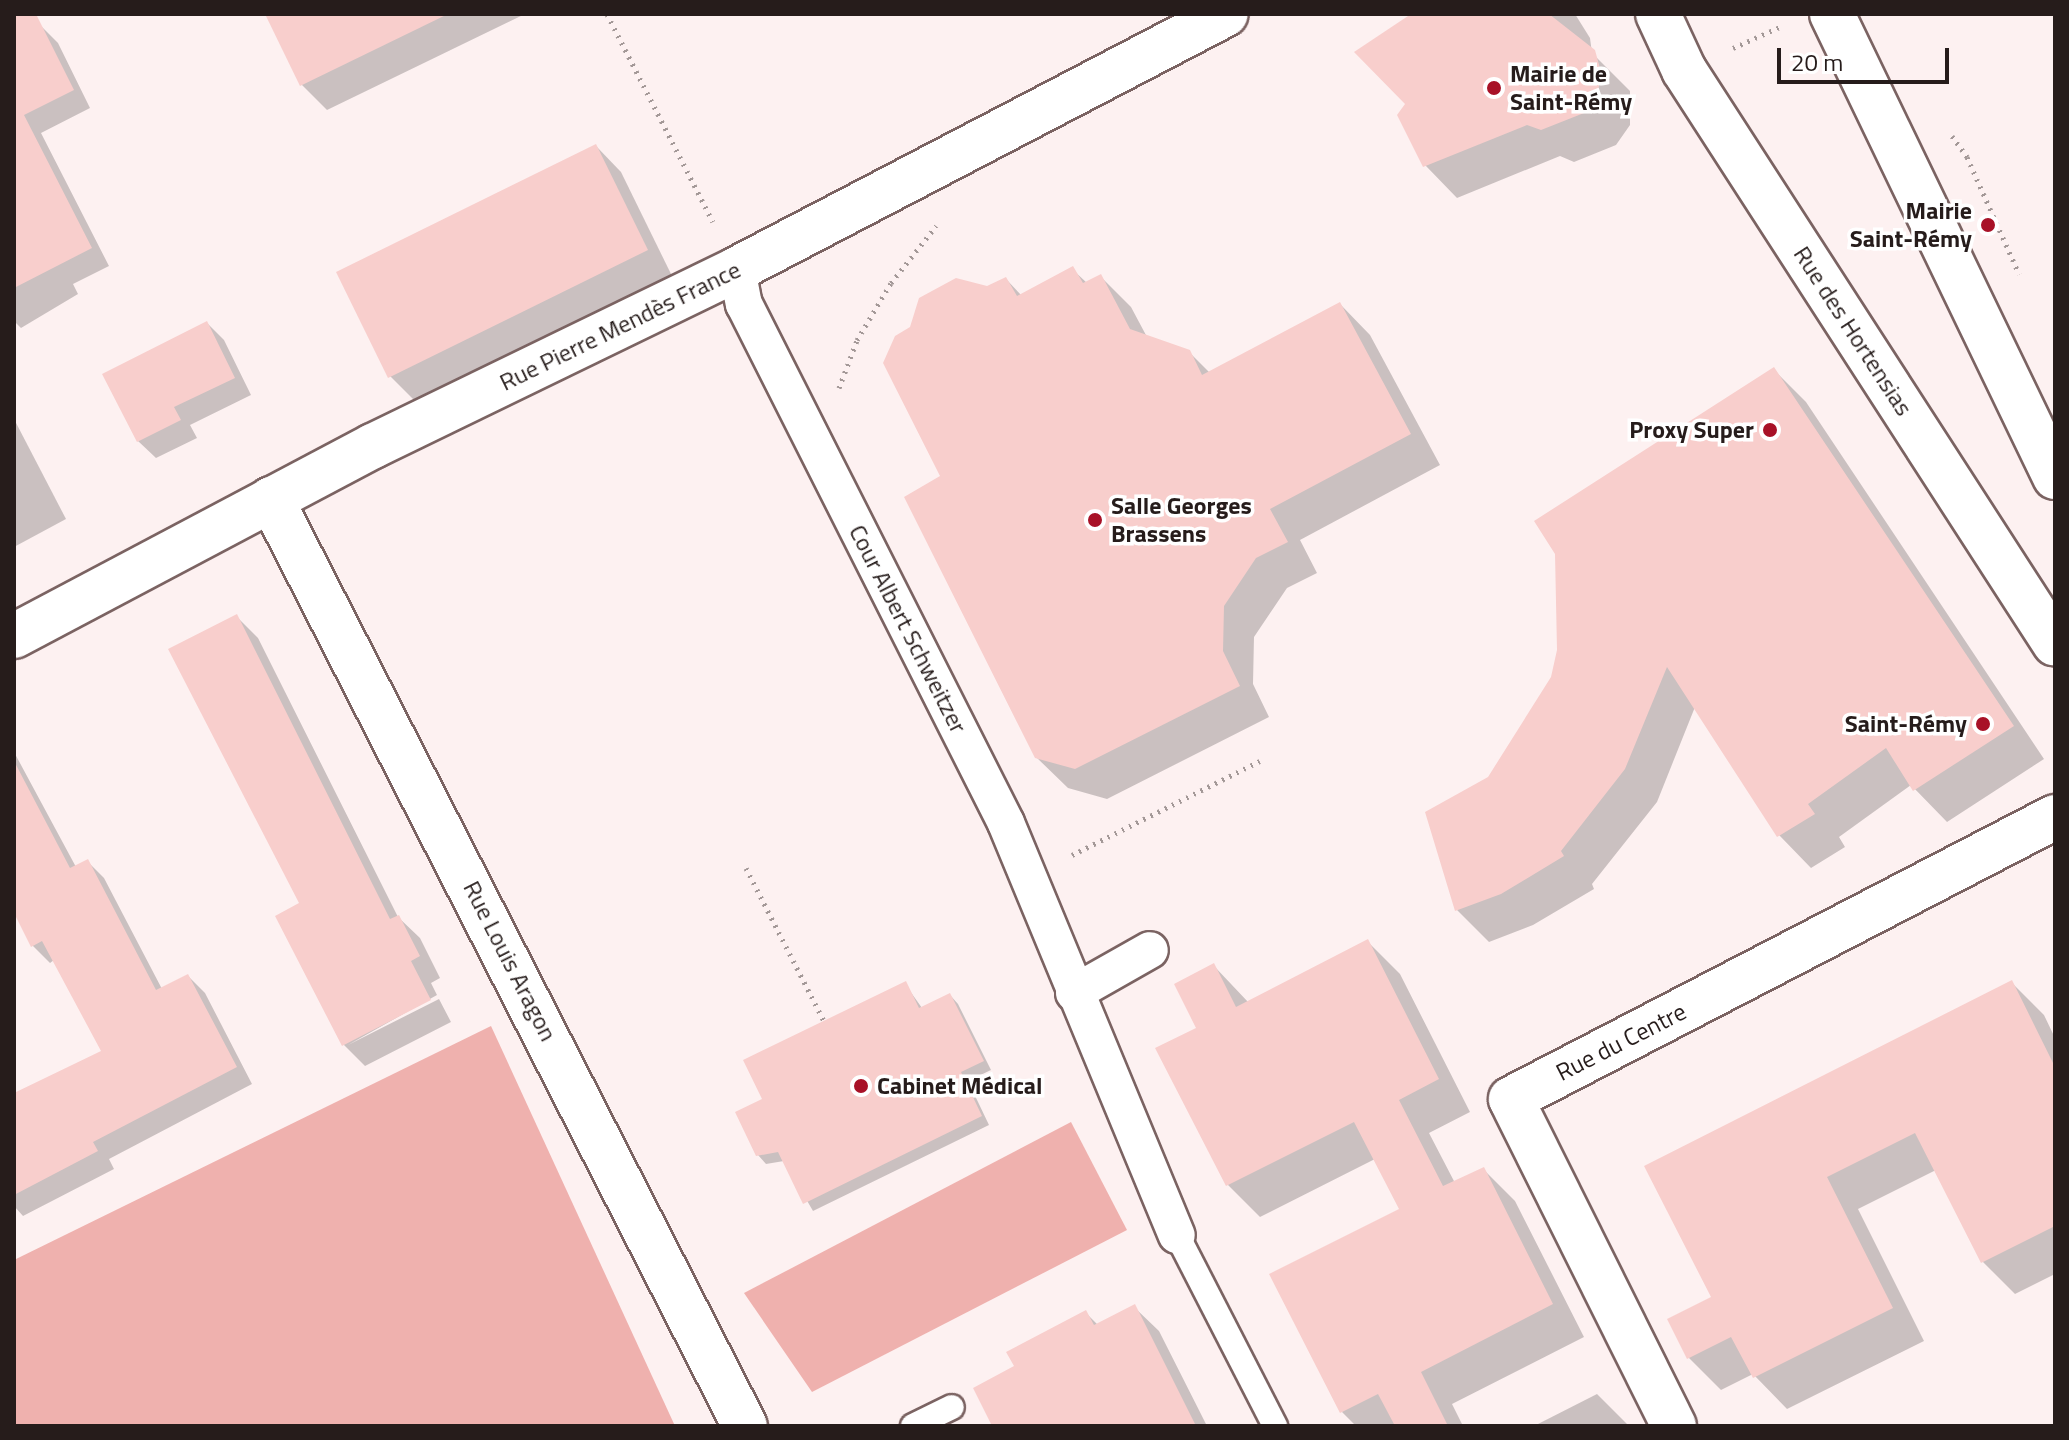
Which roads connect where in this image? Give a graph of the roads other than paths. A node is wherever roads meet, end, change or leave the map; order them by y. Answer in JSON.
{"nodes":[{"id":1,"x":1226,"y":14,"type":"edge"},
{"id":2,"x":1658,"y":14,"type":"edge"},
{"id":3,"x":1814,"y":17,"type":"edge"},
{"id":4,"x":737,"y":269,"type":"junction"},
{"id":5,"x":2055,"y":477,"type":"edge"},
{"id":6,"x":271,"y":499,"type":"junction"},
{"id":7,"x":14,"y":636,"type":"edge"},
{"id":8,"x":2055,"y":644,"type":"edge"},
{"id":9,"x":2055,"y":817,"type":"edge"},
{"id":10,"x":1150,"y":950,"type":"dead end"},
{"id":11,"x":1074,"y":993,"type":"junction"},
{"id":12,"x":1177,"y":1235,"type":"joint"},
{"id":13,"x":952,"y":1407,"type":"dead end"},
{"id":14,"x":745,"y":1426,"type":"edge"},
{"id":15,"x":913,"y":1426,"type":"edge"},
{"id":16,"x":1275,"y":1426,"type":"edge"},
{"id":17,"x":1674,"y":1426,"type":"edge"}],
"edges":[{"from":1,"to":4,"type":"street","name":"Rue Pierre Mendès France"},
{"from":2,"to":8,"type":"street","name":"Rue des Hortensias"},
{"from":3,"to":5,"type":"street"},
{"from":4,"to":6,"type":"street","name":"Rue Pierre Mendès France"},
{"from":4,"to":11,"type":"street","name":"Cour Albert Schweitzer"},
{"from":6,"to":7,"type":"street","name":"Rue Pierre Mendès France"},
{"from":6,"to":14,"type":"street","name":"Rue Louis Aragon"},
{"from":9,"to":17,"type":"street","name":"Rue du Centre"},
{"from":10,"to":11,"type":"street"},
{"from":11,"to":12,"type":"street","name":"Cour Albert Schweitzer"},
{"from":12,"to":16,"type":"lane"},
{"from":13,"to":15,"type":"lane"}]}
